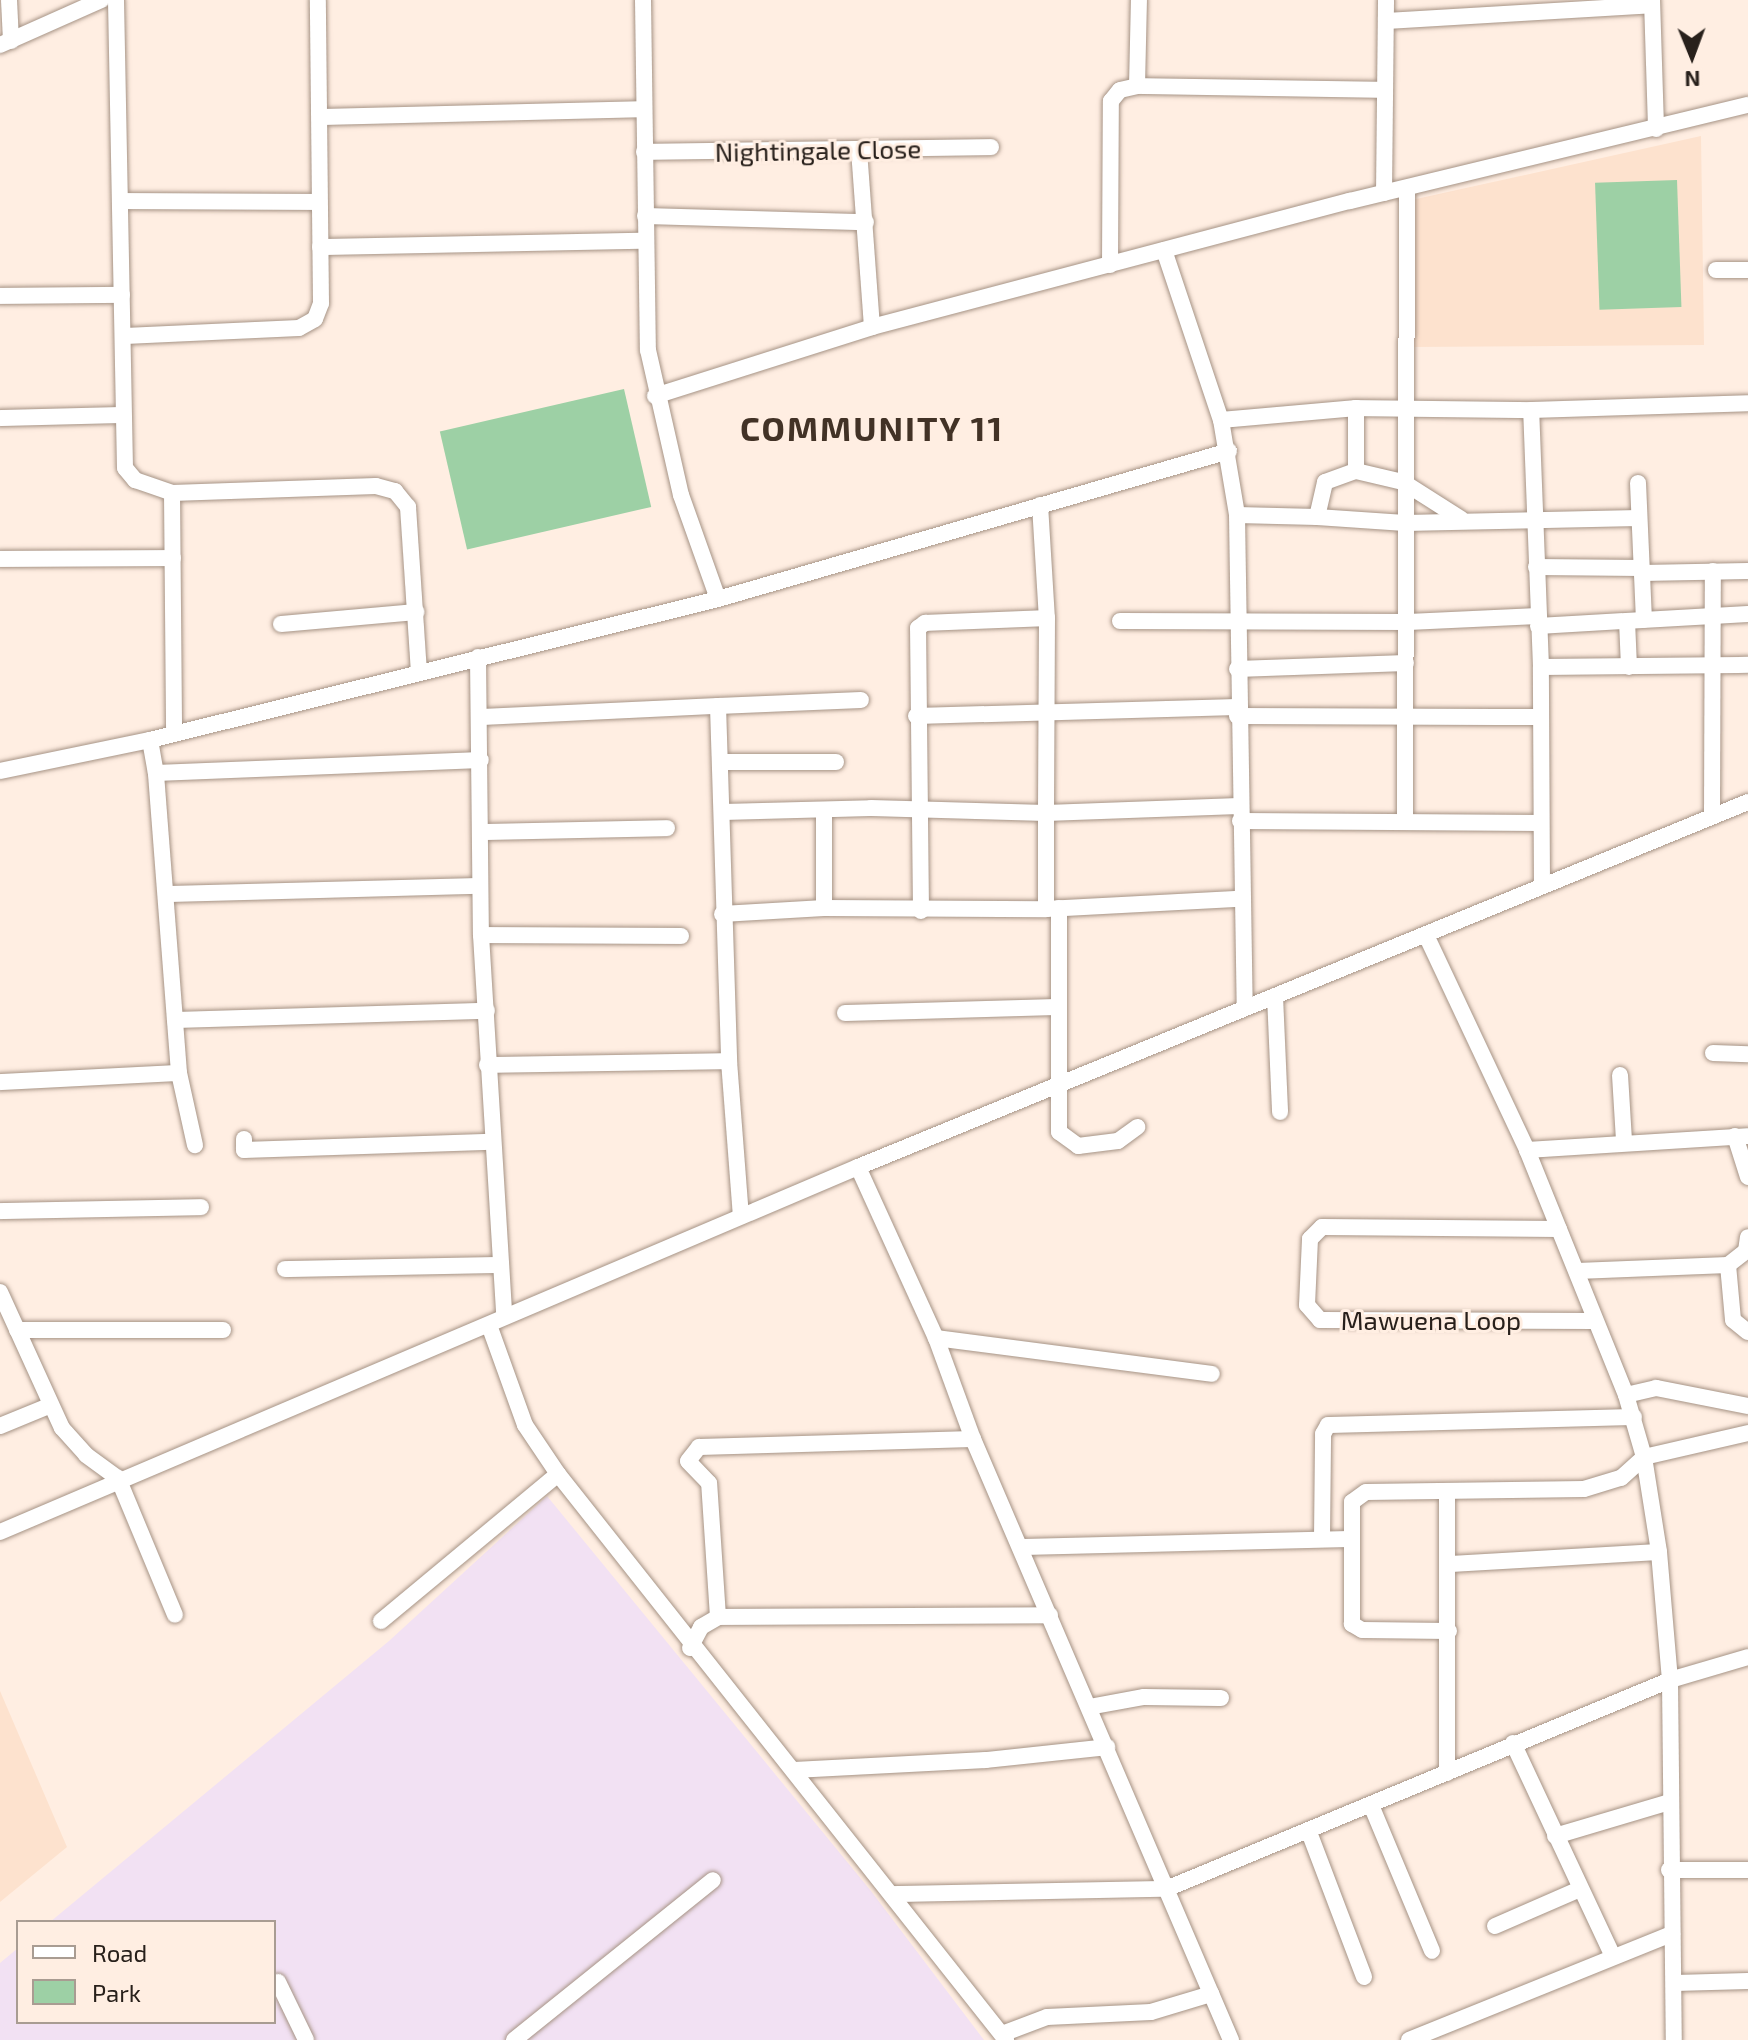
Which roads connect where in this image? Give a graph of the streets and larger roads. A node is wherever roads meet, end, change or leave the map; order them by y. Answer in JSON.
{"nodes":[{"id":1,"x":9,"y":0,"type":"edge"},
{"id":2,"x":101,"y":0,"type":"edge"},
{"id":3,"x":116,"y":0,"type":"edge"},
{"id":4,"x":318,"y":0,"type":"edge"},
{"id":5,"x":643,"y":0,"type":"edge"},
{"id":6,"x":1139,"y":0,"type":"edge"},
{"id":7,"x":1386,"y":0,"type":"edge"},
{"id":8,"x":1652,"y":3,"type":"edge"},
{"id":9,"x":1386,"y":21,"type":"junction"},
{"id":10,"x":5,"y":43,"type":"edge"},
{"id":11,"x":1137,"y":86,"type":"junction"},
{"id":12,"x":1385,"y":90,"type":"junction"},
{"id":13,"x":1748,"y":105,"type":"edge"},
{"id":14,"x":642,"y":109,"type":"junction"},
{"id":15,"x":320,"y":117,"type":"junction"},
{"id":16,"x":1656,"y":129,"type":"junction"},
{"id":17,"x":991,"y":147,"type":"dead end"},
{"id":18,"x":859,"y":150,"type":"junction"},
{"id":19,"x":644,"y":152,"type":"junction"},
{"id":20,"x":1407,"y":189,"type":"junction"},
{"id":21,"x":1384,"y":193,"type":"junction"},
{"id":22,"x":121,"y":201,"type":"junction"},
{"id":23,"x":319,"y":202,"type":"junction"},
{"id":24,"x":645,"y":216,"type":"junction"},
{"id":25,"x":866,"y":222,"type":"junction"},
{"id":26,"x":645,"y":241,"type":"junction"},
{"id":27,"x":320,"y":247,"type":"junction"},
{"id":28,"x":1164,"y":250,"type":"junction"},
{"id":29,"x":1110,"y":265,"type":"junction"},
{"id":30,"x":1716,"y":270,"type":"dead end"},
{"id":31,"x":1748,"y":270,"type":"edge"},
{"id":32,"x":122,"y":295,"type":"junction"},
{"id":33,"x":0,"y":296,"type":"edge"},
{"id":34,"x":872,"y":327,"type":"junction"},
{"id":35,"x":125,"y":336,"type":"junction"},
{"id":36,"x":655,"y":396,"type":"junction"},
{"id":37,"x":1748,"y":403,"type":"edge"},
{"id":38,"x":1356,"y":408,"type":"junction"},
{"id":39,"x":1531,"y":410,"type":"junction"},
{"id":40,"x":1404,"y":411,"type":"junction"},
{"id":41,"x":123,"y":415,"type":"junction"},
{"id":42,"x":0,"y":418,"type":"edge"},
{"id":43,"x":1221,"y":420,"type":"junction"},
{"id":44,"x":1229,"y":451,"type":"junction"},
{"id":45,"x":1356,"y":471,"type":"junction"},
{"id":46,"x":1403,"y":482,"type":"junction"},
{"id":47,"x":1638,"y":483,"type":"dead end"},
{"id":48,"x":172,"y":493,"type":"junction"},
{"id":49,"x":1040,"y":505,"type":"junction"},
{"id":50,"x":1237,"y":515,"type":"junction"},
{"id":51,"x":1317,"y":517,"type":"junction"},
{"id":52,"x":1534,"y":518,"type":"junction"},
{"id":53,"x":1639,"y":518,"type":"junction"},
{"id":54,"x":1461,"y":519,"type":"junction"},
{"id":55,"x":1405,"y":523,"type":"junction"},
{"id":56,"x":173,"y":558,"type":"junction"},
{"id":57,"x":0,"y":559,"type":"edge"},
{"id":58,"x":1536,"y":567,"type":"junction"},
{"id":59,"x":1642,"y":570,"type":"junction"},
{"id":60,"x":1713,"y":571,"type":"junction"},
{"id":61,"x":1748,"y":571,"type":"edge"},
{"id":62,"x":718,"y":599,"type":"junction"},
{"id":63,"x":416,"y":612,"type":"junction"},
{"id":64,"x":1748,"y":614,"type":"edge"},
{"id":65,"x":1047,"y":618,"type":"junction"},
{"id":66,"x":1712,"y":618,"type":"junction"},
{"id":67,"x":1236,"y":619,"type":"junction"},
{"id":68,"x":1120,"y":621,"type":"dead end"},
{"id":69,"x":1538,"y":621,"type":"junction"},
{"id":70,"x":1635,"y":621,"type":"junction"},
{"id":71,"x":1408,"y":622,"type":"junction"},
{"id":72,"x":281,"y":624,"type":"dead end"},
{"id":73,"x":478,"y":657,"type":"junction"},
{"id":74,"x":1406,"y":663,"type":"junction"},
{"id":75,"x":1748,"y":665,"type":"edge"},
{"id":76,"x":1715,"y":666,"type":"junction"},
{"id":77,"x":1541,"y":667,"type":"junction"},
{"id":78,"x":1629,"y":667,"type":"junction"},
{"id":79,"x":1237,"y":669,"type":"junction"},
{"id":80,"x":419,"y":672,"type":"junction"},
{"id":81,"x":861,"y":700,"type":"dead end"},
{"id":82,"x":718,"y":706,"type":"junction"},
{"id":83,"x":1237,"y":712,"type":"junction"},
{"id":84,"x":1046,"y":713,"type":"junction"},
{"id":85,"x":916,"y":716,"type":"junction"},
{"id":86,"x":482,"y":717,"type":"junction"},
{"id":87,"x":1403,"y":717,"type":"junction"},
{"id":88,"x":1540,"y":717,"type":"junction"},
{"id":89,"x":174,"y":734,"type":"junction"},
{"id":90,"x":150,"y":740,"type":"junction"},
{"id":91,"x":481,"y":760,"type":"junction"},
{"id":92,"x":720,"y":762,"type":"junction"},
{"id":93,"x":836,"y":762,"type":"dead end"},
{"id":94,"x":0,"y":771,"type":"edge"},
{"id":95,"x":156,"y":773,"type":"junction"},
{"id":96,"x":1748,"y":802,"type":"edge"},
{"id":97,"x":723,"y":812,"type":"junction"},
{"id":98,"x":824,"y":813,"type":"junction"},
{"id":99,"x":918,"y":813,"type":"junction"},
{"id":100,"x":1046,"y":813,"type":"junction"},
{"id":101,"x":1240,"y":814,"type":"junction"},
{"id":102,"x":1712,"y":816,"type":"junction"},
{"id":103,"x":1405,"y":821,"type":"junction"},
{"id":104,"x":1541,"y":823,"type":"junction"},
{"id":105,"x":667,"y":828,"type":"dead end"},
{"id":106,"x":482,"y":832,"type":"junction"},
{"id":107,"x":480,"y":886,"type":"junction"},
{"id":108,"x":1542,"y":886,"type":"junction"},
{"id":109,"x":168,"y":894,"type":"junction"},
{"id":110,"x":1240,"y":899,"type":"junction"},
{"id":111,"x":824,"y":908,"type":"junction"},
{"id":112,"x":1053,"y":909,"type":"junction"},
{"id":113,"x":921,"y":911,"type":"junction"},
{"id":114,"x":722,"y":914,"type":"junction"},
{"id":115,"x":481,"y":935,"type":"junction"},
{"id":116,"x":1426,"y":935,"type":"junction"},
{"id":117,"x":681,"y":936,"type":"dead end"},
{"id":118,"x":1275,"y":996,"type":"junction"},
{"id":119,"x":1057,"y":1007,"type":"junction"},
{"id":120,"x":1245,"y":1007,"type":"junction"},
{"id":121,"x":487,"y":1011,"type":"junction"},
{"id":122,"x":845,"y":1013,"type":"dead end"},
{"id":123,"x":175,"y":1020,"type":"junction"},
{"id":124,"x":1713,"y":1053,"type":"dead end"},
{"id":125,"x":1748,"y":1054,"type":"edge"},
{"id":126,"x":729,"y":1061,"type":"junction"},
{"id":127,"x":487,"y":1065,"type":"junction"},
{"id":128,"x":179,"y":1073,"type":"junction"},
{"id":129,"x":1620,"y":1075,"type":"dead end"},
{"id":130,"x":0,"y":1082,"type":"edge"},
{"id":131,"x":1059,"y":1085,"type":"junction"},
{"id":132,"x":1280,"y":1112,"type":"dead end"},
{"id":133,"x":1137,"y":1127,"type":"dead end"},
{"id":134,"x":1742,"y":1136,"type":"edge"},
{"id":135,"x":244,"y":1139,"type":"dead end"},
{"id":136,"x":1624,"y":1141,"type":"junction"},
{"id":137,"x":491,"y":1142,"type":"junction"},
{"id":138,"x":195,"y":1145,"type":"dead end"},
{"id":139,"x":1527,"y":1150,"type":"junction"},
{"id":140,"x":858,"y":1167,"type":"junction"},
{"id":141,"x":1746,"y":1169,"type":"edge"},
{"id":142,"x":201,"y":1207,"type":"dead end"},
{"id":143,"x":0,"y":1211,"type":"edge"},
{"id":144,"x":741,"y":1216,"type":"junction"},
{"id":145,"x":1559,"y":1229,"type":"junction"},
{"id":146,"x":1748,"y":1237,"type":"edge"},
{"id":147,"x":501,"y":1265,"type":"junction"},
{"id":148,"x":1728,"y":1265,"type":"junction"},
{"id":149,"x":285,"y":1269,"type":"dead end"},
{"id":150,"x":1577,"y":1271,"type":"junction"},
{"id":151,"x":0,"y":1292,"type":"edge"},
{"id":152,"x":504,"y":1316,"type":"junction"},
{"id":153,"x":1595,"y":1321,"type":"junction"},
{"id":154,"x":489,"y":1325,"type":"junction"},
{"id":155,"x":17,"y":1330,"type":"junction"},
{"id":156,"x":223,"y":1330,"type":"dead end"},
{"id":157,"x":1748,"y":1332,"type":"edge"},
{"id":158,"x":936,"y":1338,"type":"junction"},
{"id":159,"x":1212,"y":1374,"type":"dead end"},
{"id":160,"x":1626,"y":1395,"type":"junction"},
{"id":161,"x":51,"y":1405,"type":"junction"},
{"id":162,"x":1748,"y":1406,"type":"edge"},
{"id":163,"x":1634,"y":1417,"type":"junction"},
{"id":164,"x":0,"y":1426,"type":"edge"},
{"id":165,"x":1748,"y":1433,"type":"edge"},
{"id":166,"x":973,"y":1439,"type":"junction"},
{"id":167,"x":1644,"y":1457,"type":"junction"},
{"id":168,"x":558,"y":1474,"type":"junction"},
{"id":169,"x":118,"y":1478,"type":"junction"},
{"id":170,"x":1447,"y":1491,"type":"junction"},
{"id":171,"x":0,"y":1532,"type":"edge"},
{"id":172,"x":1322,"y":1538,"type":"junction"},
{"id":173,"x":1351,"y":1539,"type":"junction"},
{"id":174,"x":1021,"y":1547,"type":"junction"},
{"id":175,"x":1659,"y":1552,"type":"junction"},
{"id":176,"x":1450,"y":1564,"type":"junction"},
{"id":177,"x":175,"y":1615,"type":"dead end"},
{"id":178,"x":1050,"y":1615,"type":"junction"},
{"id":179,"x":718,"y":1617,"type":"junction"},
{"id":180,"x":381,"y":1621,"type":"dead end"},
{"id":181,"x":1449,"y":1631,"type":"junction"},
{"id":182,"x":690,"y":1648,"type":"junction"},
{"id":183,"x":1748,"y":1657,"type":"edge"},
{"id":184,"x":1670,"y":1680,"type":"junction"},
{"id":185,"x":1221,"y":1698,"type":"dead end"},
{"id":186,"x":1089,"y":1707,"type":"junction"},
{"id":187,"x":1513,"y":1743,"type":"junction"},
{"id":188,"x":1107,"y":1747,"type":"junction"},
{"id":189,"x":794,"y":1770,"type":"junction"},
{"id":190,"x":1447,"y":1773,"type":"junction"},
{"id":191,"x":1670,"y":1802,"type":"junction"},
{"id":192,"x":1371,"y":1805,"type":"junction"},
{"id":193,"x":1309,"y":1832,"type":"junction"},
{"id":194,"x":1555,"y":1836,"type":"junction"},
{"id":195,"x":1669,"y":1870,"type":"junction"},
{"id":196,"x":1748,"y":1870,"type":"edge"},
{"id":197,"x":713,"y":1880,"type":"dead end"},
{"id":198,"x":1166,"y":1889,"type":"junction"},
{"id":199,"x":1580,"y":1889,"type":"junction"},
{"id":200,"x":894,"y":1894,"type":"junction"},
{"id":201,"x":1495,"y":1926,"type":"dead end"},
{"id":202,"x":1672,"y":1934,"type":"junction"},
{"id":203,"x":1432,"y":1951,"type":"dead end"},
{"id":204,"x":1612,"y":1954,"type":"junction"},
{"id":205,"x":1364,"y":1977,"type":"dead end"},
{"id":206,"x":1748,"y":1981,"type":"edge"},
{"id":207,"x":278,"y":1982,"type":"dead end"},
{"id":208,"x":1675,"y":1983,"type":"junction"},
{"id":209,"x":1211,"y":1994,"type":"junction"},
{"id":210,"x":1004,"y":2037,"type":"edge"},
{"id":211,"x":306,"y":2040,"type":"edge"},
{"id":212,"x":514,"y":2040,"type":"edge"},
{"id":213,"x":1231,"y":2040,"type":"edge"},
{"id":214,"x":1409,"y":2040,"type":"edge"},
{"id":215,"x":1674,"y":2040,"type":"edge"}],
"edges":[{"from":1,"to":10,"type":"street"},
{"from":2,"to":10,"type":"street"},
{"from":3,"to":22,"type":"street"},
{"from":4,"to":15,"type":"street"},
{"from":5,"to":14,"type":"street"},
{"from":6,"to":11,"type":"street"},
{"from":7,"to":9,"type":"street"},
{"from":8,"to":9,"type":"street"},
{"from":8,"to":16,"type":"street"},
{"from":9,"to":12,"type":"street"},
{"from":11,"to":12,"type":"street"},
{"from":11,"to":29,"type":"street"},
{"from":12,"to":21,"type":"street"},
{"from":13,"to":16,"type":"street"},
{"from":14,"to":15,"type":"street"},
{"from":14,"to":19,"type":"street"},
{"from":15,"to":23,"type":"street"},
{"from":16,"to":20,"type":"street"},
{"from":17,"to":18,"type":"street","name":"Nightingale Close"},
{"from":18,"to":19,"type":"street","name":"Nightingale Close"},
{"from":18,"to":25,"type":"street"},
{"from":19,"to":24,"type":"street"},
{"from":20,"to":21,"type":"street"},
{"from":20,"to":40,"type":"street"},
{"from":21,"to":28,"type":"street"},
{"from":22,"to":23,"type":"street"},
{"from":22,"to":32,"type":"street"},
{"from":23,"to":27,"type":"street"},
{"from":24,"to":25,"type":"street"},
{"from":24,"to":26,"type":"street"},
{"from":25,"to":34,"type":"street"},
{"from":26,"to":27,"type":"street"},
{"from":26,"to":36,"type":"street"},
{"from":27,"to":35,"type":"street"},
{"from":28,"to":29,"type":"street"},
{"from":28,"to":43,"type":"street"},
{"from":29,"to":34,"type":"street"},
{"from":30,"to":31,"type":"street"},
{"from":32,"to":33,"type":"street"},
{"from":32,"to":35,"type":"street"},
{"from":34,"to":36,"type":"street"},
{"from":35,"to":41,"type":"street"},
{"from":36,"to":62,"type":"street"},
{"from":37,"to":39,"type":"street"},
{"from":38,"to":40,"type":"street"},
{"from":38,"to":43,"type":"street"},
{"from":38,"to":45,"type":"street"},
{"from":39,"to":40,"type":"street"},
{"from":39,"to":52,"type":"street"},
{"from":40,"to":46,"type":"street"},
{"from":41,"to":42,"type":"street"},
{"from":41,"to":48,"type":"street"},
{"from":43,"to":44,"type":"street"},
{"from":44,"to":49,"type":"street"},
{"from":44,"to":50,"type":"street"},
{"from":45,"to":46,"type":"street"},
{"from":45,"to":51,"type":"street"},
{"from":46,"to":54,"type":"street"},
{"from":46,"to":55,"type":"street"},
{"from":47,"to":53,"type":"street"},
{"from":48,"to":56,"type":"street"},
{"from":48,"to":63,"type":"street"},
{"from":49,"to":62,"type":"street"},
{"from":49,"to":65,"type":"street"},
{"from":50,"to":51,"type":"street"},
{"from":50,"to":67,"type":"street"},
{"from":51,"to":55,"type":"street"},
{"from":52,"to":53,"type":"street"},
{"from":52,"to":54,"type":"street"},
{"from":52,"to":58,"type":"street"},
{"from":53,"to":59,"type":"street"},
{"from":54,"to":55,"type":"street"},
{"from":55,"to":71,"type":"street"},
{"from":56,"to":57,"type":"street"},
{"from":56,"to":89,"type":"street"},
{"from":58,"to":59,"type":"street"},
{"from":58,"to":69,"type":"street"},
{"from":59,"to":60,"type":"street"},
{"from":59,"to":70,"type":"street"},
{"from":60,"to":61,"type":"street"},
{"from":60,"to":66,"type":"street"},
{"from":62,"to":73,"type":"street"},
{"from":63,"to":72,"type":"street"},
{"from":63,"to":80,"type":"street"},
{"from":64,"to":66,"type":"street"},
{"from":65,"to":84,"type":"street"},
{"from":65,"to":85,"type":"street"},
{"from":66,"to":70,"type":"street"},
{"from":66,"to":76,"type":"street"},
{"from":67,"to":68,"type":"street"},
{"from":67,"to":71,"type":"street"},
{"from":67,"to":79,"type":"street"},
{"from":69,"to":70,"type":"street"},
{"from":69,"to":71,"type":"street"},
{"from":69,"to":77,"type":"street"},
{"from":70,"to":78,"type":"street"},
{"from":71,"to":74,"type":"street"},
{"from":73,"to":80,"type":"street"},
{"from":73,"to":86,"type":"street"},
{"from":74,"to":79,"type":"street"},
{"from":74,"to":87,"type":"street"},
{"from":75,"to":76,"type":"street"},
{"from":76,"to":78,"type":"street"},
{"from":76,"to":102,"type":"street"},
{"from":77,"to":78,"type":"street"},
{"from":77,"to":88,"type":"street"},
{"from":79,"to":83,"type":"street"},
{"from":80,"to":89,"type":"street"},
{"from":81,"to":82,"type":"street"},
{"from":82,"to":86,"type":"street"},
{"from":82,"to":92,"type":"street"},
{"from":83,"to":84,"type":"street"},
{"from":83,"to":87,"type":"street"},
{"from":83,"to":101,"type":"street"},
{"from":84,"to":85,"type":"street"},
{"from":84,"to":100,"type":"street"},
{"from":85,"to":99,"type":"street"},
{"from":86,"to":91,"type":"street"},
{"from":87,"to":88,"type":"street"},
{"from":87,"to":103,"type":"street"},
{"from":88,"to":104,"type":"street"},
{"from":89,"to":90,"type":"street"},
{"from":90,"to":94,"type":"street"},
{"from":90,"to":95,"type":"street"},
{"from":91,"to":95,"type":"street"},
{"from":91,"to":106,"type":"street"},
{"from":92,"to":93,"type":"street"},
{"from":92,"to":97,"type":"street"},
{"from":95,"to":109,"type":"street"},
{"from":96,"to":102,"type":"street"},
{"from":97,"to":98,"type":"street"},
{"from":97,"to":114,"type":"street"},
{"from":98,"to":99,"type":"street"},
{"from":98,"to":111,"type":"street"},
{"from":99,"to":100,"type":"street"},
{"from":99,"to":113,"type":"street"},
{"from":100,"to":101,"type":"street"},
{"from":100,"to":112,"type":"street"},
{"from":101,"to":103,"type":"street"},
{"from":101,"to":110,"type":"street"},
{"from":102,"to":108,"type":"street"},
{"from":103,"to":104,"type":"street"},
{"from":104,"to":108,"type":"street"},
{"from":105,"to":106,"type":"street"},
{"from":106,"to":107,"type":"street"},
{"from":107,"to":109,"type":"street"},
{"from":107,"to":115,"type":"street"},
{"from":108,"to":116,"type":"street"},
{"from":109,"to":123,"type":"street"},
{"from":110,"to":112,"type":"street"},
{"from":110,"to":120,"type":"street"},
{"from":111,"to":113,"type":"street"},
{"from":111,"to":114,"type":"street"},
{"from":112,"to":113,"type":"street"},
{"from":112,"to":119,"type":"street"},
{"from":114,"to":126,"type":"street"},
{"from":115,"to":117,"type":"street"},
{"from":115,"to":121,"type":"street"},
{"from":116,"to":118,"type":"street"},
{"from":116,"to":139,"type":"street"},
{"from":118,"to":120,"type":"street"},
{"from":118,"to":132,"type":"street"},
{"from":119,"to":122,"type":"street"},
{"from":119,"to":131,"type":"street"},
{"from":120,"to":131,"type":"street"},
{"from":121,"to":123,"type":"street"},
{"from":121,"to":127,"type":"street"},
{"from":123,"to":128,"type":"street"},
{"from":124,"to":125,"type":"street"},
{"from":126,"to":127,"type":"street"},
{"from":126,"to":144,"type":"street"},
{"from":127,"to":137,"type":"street"},
{"from":128,"to":130,"type":"street"},
{"from":128,"to":138,"type":"street"},
{"from":129,"to":136,"type":"street"},
{"from":131,"to":133,"type":"street"},
{"from":131,"to":140,"type":"street"},
{"from":134,"to":136,"type":"street"},
{"from":134,"to":141,"type":"street"},
{"from":135,"to":137,"type":"street"},
{"from":136,"to":139,"type":"street"},
{"from":137,"to":147,"type":"street"},
{"from":139,"to":145,"type":"street"},
{"from":140,"to":144,"type":"street"},
{"from":140,"to":158,"type":"street"},
{"from":142,"to":143,"type":"street"},
{"from":144,"to":152,"type":"street"},
{"from":145,"to":150,"type":"street"},
{"from":145,"to":153,"type":"street","name":"Mawuena Loop"},
{"from":146,"to":148,"type":"street"},
{"from":147,"to":149,"type":"street"},
{"from":147,"to":152,"type":"street"},
{"from":148,"to":150,"type":"street"},
{"from":148,"to":157,"type":"street"},
{"from":150,"to":153,"type":"street"},
{"from":151,"to":155,"type":"street"},
{"from":152,"to":154,"type":"street"},
{"from":153,"to":160,"type":"street"},
{"from":154,"to":168,"type":"street"},
{"from":154,"to":169,"type":"street"},
{"from":155,"to":156,"type":"street"},
{"from":155,"to":161,"type":"street"},
{"from":158,"to":159,"type":"street"},
{"from":158,"to":166,"type":"street"},
{"from":160,"to":162,"type":"street"},
{"from":160,"to":163,"type":"street"},
{"from":161,"to":164,"type":"street"},
{"from":161,"to":169,"type":"street"},
{"from":163,"to":167,"type":"street"},
{"from":163,"to":172,"type":"street"},
{"from":165,"to":167,"type":"street"},
{"from":166,"to":174,"type":"street"},
{"from":166,"to":179,"type":"street"},
{"from":167,"to":170,"type":"street"},
{"from":167,"to":175,"type":"street"},
{"from":168,"to":180,"type":"street"},
{"from":168,"to":182,"type":"street"},
{"from":169,"to":171,"type":"street"},
{"from":169,"to":177,"type":"street"},
{"from":170,"to":173,"type":"street"},
{"from":170,"to":176,"type":"street"},
{"from":172,"to":173,"type":"street"},
{"from":172,"to":174,"type":"street"},
{"from":173,"to":181,"type":"street"},
{"from":174,"to":178,"type":"street"},
{"from":175,"to":176,"type":"street"},
{"from":175,"to":184,"type":"street"},
{"from":176,"to":181,"type":"street"},
{"from":178,"to":179,"type":"street"},
{"from":178,"to":186,"type":"street"},
{"from":179,"to":182,"type":"street"},
{"from":181,"to":190,"type":"street"},
{"from":182,"to":189,"type":"street"},
{"from":183,"to":184,"type":"street"},
{"from":184,"to":187,"type":"street"},
{"from":184,"to":191,"type":"street"},
{"from":185,"to":186,"type":"street"},
{"from":186,"to":188,"type":"street"},
{"from":187,"to":190,"type":"street"},
{"from":187,"to":194,"type":"street"},
{"from":188,"to":189,"type":"street"},
{"from":188,"to":198,"type":"street"},
{"from":189,"to":200,"type":"street"},
{"from":190,"to":192,"type":"street"},
{"from":191,"to":194,"type":"street"},
{"from":191,"to":195,"type":"street"},
{"from":192,"to":193,"type":"street"},
{"from":192,"to":203,"type":"street"},
{"from":193,"to":198,"type":"street"},
{"from":193,"to":205,"type":"street"},
{"from":194,"to":199,"type":"street"},
{"from":195,"to":196,"type":"street"},
{"from":195,"to":202,"type":"street"},
{"from":197,"to":212,"type":"street"},
{"from":198,"to":200,"type":"street"},
{"from":198,"to":209,"type":"street"},
{"from":199,"to":201,"type":"street"},
{"from":199,"to":204,"type":"street"},
{"from":200,"to":210,"type":"street"},
{"from":202,"to":204,"type":"street"},
{"from":202,"to":208,"type":"street"},
{"from":204,"to":214,"type":"street"},
{"from":206,"to":208,"type":"street"},
{"from":207,"to":211,"type":"street"},
{"from":208,"to":215,"type":"street"},
{"from":209,"to":210,"type":"street"},
{"from":209,"to":213,"type":"street"}]}
